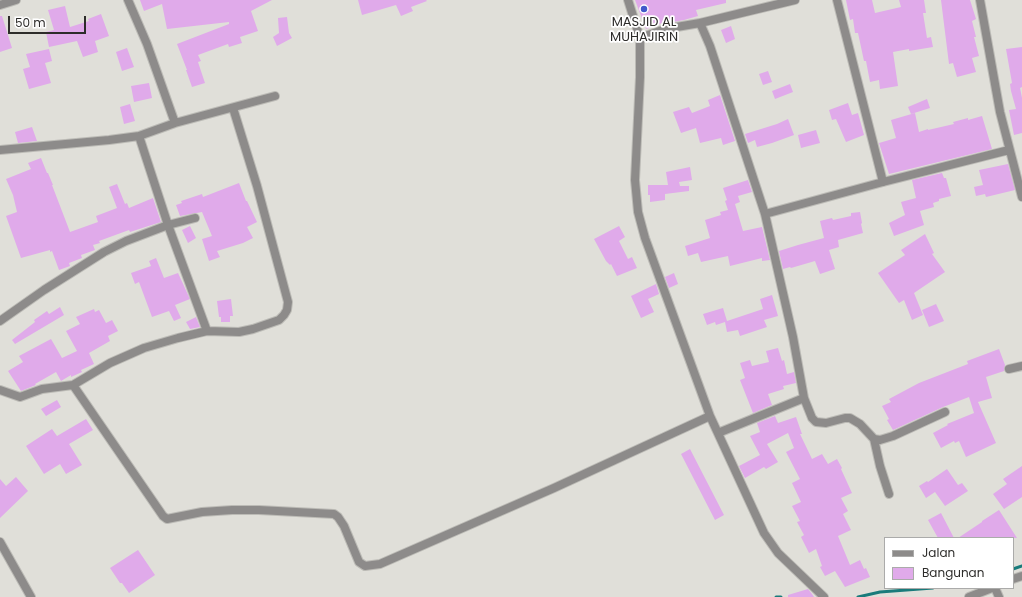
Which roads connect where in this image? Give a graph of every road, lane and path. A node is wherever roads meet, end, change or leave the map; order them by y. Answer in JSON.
{"nodes":[{"id":1,"x":128,"y":0,"type":"edge"},
{"id":2,"x":628,"y":0,"type":"edge"},
{"id":3,"x":795,"y":0,"type":"edge"},
{"id":4,"x":837,"y":0,"type":"edge"},
{"id":5,"x":980,"y":0,"type":"edge"},
{"id":6,"x":12,"y":1,"type":"edge"},
{"id":7,"x":0,"y":5,"type":"edge"},
{"id":8,"x":700,"y":23,"type":"junction"},
{"id":9,"x":640,"y":38,"type":"junction"},
{"id":10,"x":275,"y":96,"type":"dead end"},
{"id":11,"x":233,"y":108,"type":"junction"},
{"id":12,"x":175,"y":123,"type":"junction"},
{"id":13,"x":139,"y":136,"type":"junction"},
{"id":14,"x":0,"y":150,"type":"edge"},
{"id":15,"x":1009,"y":150,"type":"junction"},
{"id":16,"x":883,"y":182,"type":"junction"},
{"id":17,"x":1022,"y":197,"type":"edge"},
{"id":18,"x":765,"y":214,"type":"junction"},
{"id":19,"x":195,"y":218,"type":"dead end"},
{"id":20,"x":168,"y":225,"type":"junction"},
{"id":21,"x":0,"y":321,"type":"edge"},
{"id":22,"x":208,"y":331,"type":"junction"},
{"id":23,"x":1022,"y":366,"type":"edge"},
{"id":24,"x":1009,"y":369,"type":"dead end"},
{"id":25,"x":73,"y":385,"type":"junction"},
{"id":26,"x":0,"y":390,"type":"edge"},
{"id":27,"x":804,"y":398,"type":"junction"},
{"id":28,"x":945,"y":412,"type":"dead end"},
{"id":29,"x":710,"y":416,"type":"junction"},
{"id":30,"x":718,"y":433,"type":"junction"},
{"id":31,"x":874,"y":439,"type":"junction"},
{"id":32,"x":890,"y":494,"type":"dead end"},
{"id":33,"x":0,"y":542,"type":"edge"},
{"id":34,"x":990,"y":589,"type":"edge"},
{"id":35,"x":30,"y":597,"type":"edge"},
{"id":36,"x":824,"y":597,"type":"edge"},
{"id":37,"x":969,"y":597,"type":"edge"}],
"edges":[{"from":1,"to":12,"type":"street"},
{"from":2,"to":9,"type":"street"},
{"from":3,"to":8,"type":"street"},
{"from":4,"to":16,"type":"street"},
{"from":5,"to":15,"type":"street"},
{"from":6,"to":7,"type":"street"},
{"from":8,"to":9,"type":"street"},
{"from":8,"to":18,"type":"street"},
{"from":9,"to":29,"type":"street"},
{"from":10,"to":11,"type":"street"},
{"from":11,"to":12,"type":"street"},
{"from":11,"to":22,"type":"street"},
{"from":12,"to":13,"type":"street"},
{"from":13,"to":14,"type":"street"},
{"from":13,"to":20,"type":"street"},
{"from":15,"to":16,"type":"street"},
{"from":15,"to":17,"type":"street"},
{"from":16,"to":18,"type":"street"},
{"from":18,"to":27,"type":"street"},
{"from":19,"to":20,"type":"street"},
{"from":20,"to":21,"type":"street"},
{"from":20,"to":22,"type":"street"},
{"from":22,"to":25,"type":"street"},
{"from":23,"to":24,"type":"street"},
{"from":25,"to":26,"type":"street"},
{"from":25,"to":29,"type":"street"},
{"from":27,"to":30,"type":"street"},
{"from":27,"to":31,"type":"street"},
{"from":28,"to":31,"type":"street"},
{"from":29,"to":30,"type":"street"},
{"from":30,"to":36,"type":"street"},
{"from":31,"to":32,"type":"street"},
{"from":33,"to":35,"type":"street"},
{"from":34,"to":37,"type":"street"}]}
